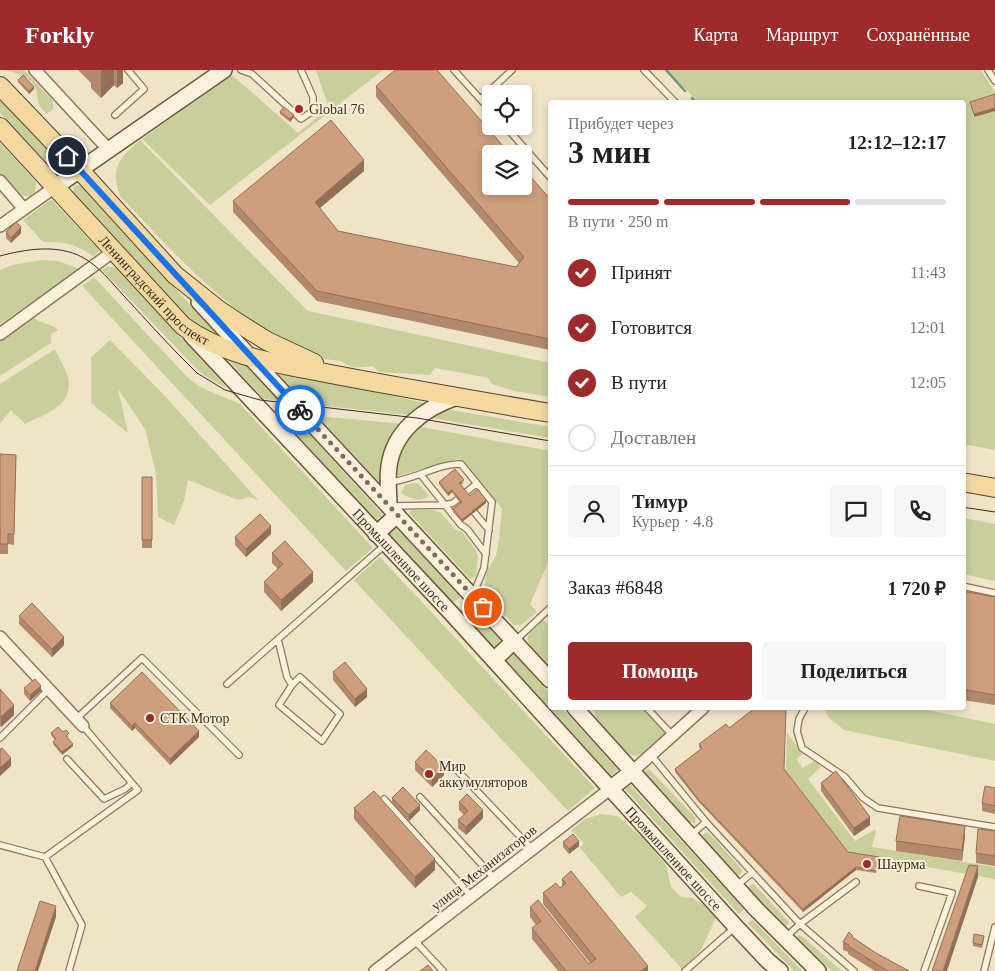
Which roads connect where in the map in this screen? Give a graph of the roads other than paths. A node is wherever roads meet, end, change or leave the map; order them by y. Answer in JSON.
{"nodes":[{"id":1,"x":35,"y":70,"type":"edge"},
{"id":2,"x":128,"y":70,"type":"edge"},
{"id":3,"x":222,"y":70,"type":"edge"},
{"id":4,"x":241,"y":70,"type":"edge"},
{"id":5,"x":301,"y":70,"type":"edge"},
{"id":6,"x":454,"y":70,"type":"edge"},
{"id":7,"x":512,"y":70,"type":"edge"},
{"id":8,"x":644,"y":70,"type":"edge"},
{"id":9,"x":988,"y":70,"type":"edge"},
{"id":10,"x":995,"y":81,"type":"edge"},
{"id":11,"x":0,"y":86,"type":"edge"},
{"id":12,"x":481,"y":99,"type":"joint"},
{"id":13,"x":673,"y":100,"type":"edge"},
{"id":14,"x":116,"y":115,"type":"dead end"},
{"id":15,"x":0,"y":127,"type":"edge"},
{"id":16,"x":513,"y":135,"type":"edge"},
{"id":17,"x":108,"y":149,"type":"junction"},
{"id":18,"x":79,"y":169,"type":"junction"},
{"id":19,"x":548,"y":175,"type":"edge"},
{"id":20,"x":0,"y":181,"type":"edge"},
{"id":21,"x":54,"y":187,"type":"junction"},
{"id":22,"x":24,"y":209,"type":"junction"},
{"id":23,"x":0,"y":226,"type":"edge"},
{"id":24,"x":114,"y":251,"type":"junction"},
{"id":25,"x":175,"y":275,"type":"junction"},
{"id":26,"x":183,"y":326,"type":"junction"},
{"id":27,"x":0,"y":334,"type":"edge"},
{"id":28,"x":250,"y":356,"type":"junction"},
{"id":29,"x":381,"y":384,"type":"junction"},
{"id":30,"x":457,"y":397,"type":"junction"},
{"id":31,"x":548,"y":413,"type":"edge"},
{"id":32,"x":421,"y":475,"type":"junction"},
{"id":33,"x":388,"y":482,"type":"junction"},
{"id":34,"x":966,"y":483,"type":"edge"},
{"id":35,"x":476,"y":484,"type":"junction"},
{"id":36,"x":995,"y":488,"type":"edge"},
{"id":37,"x":460,"y":496,"type":"junction"},
{"id":38,"x":445,"y":505,"type":"junction"},
{"id":39,"x":410,"y":506,"type":"junction"},
{"id":40,"x":393,"y":510,"type":"junction"},
{"id":41,"x":489,"y":530,"type":"junction"},
{"id":42,"x":381,"y":539,"type":"junction"},
{"id":43,"x":486,"y":554,"type":"junction"},
{"id":44,"x":966,"y":587,"type":"edge"},
{"id":45,"x":995,"y":593,"type":"edge"},
{"id":46,"x":473,"y":596,"type":"junction"},
{"id":47,"x":548,"y":610,"type":"edge"},
{"id":48,"x":452,"y":614,"type":"junction"},
{"id":49,"x":0,"y":637,"type":"edge"},
{"id":50,"x":278,"y":639,"type":"junction"},
{"id":51,"x":514,"y":641,"type":"junction"},
{"id":52,"x":494,"y":660,"type":"junction"},
{"id":53,"x":548,"y":678,"type":"edge"},
{"id":54,"x":227,"y":684,"type":"dead end"},
{"id":55,"x":292,"y":686,"type":"junction"},
{"id":56,"x":49,"y":689,"type":"junction"},
{"id":57,"x":577,"y":710,"type":"edge"},
{"id":58,"x":649,"y":710,"type":"edge"},
{"id":59,"x":702,"y":710,"type":"edge"},
{"id":60,"x":804,"y":710,"type":"edge"},
{"id":61,"x":79,"y":723,"type":"junction"},
{"id":62,"x":673,"y":736,"type":"junction"},
{"id":63,"x":0,"y":738,"type":"edge"},
{"id":64,"x":239,"y":755,"type":"dead end"},
{"id":65,"x":651,"y":756,"type":"junction"},
{"id":66,"x":67,"y":759,"type":"dead end"},
{"id":67,"x":454,"y":767,"type":"dead end"},
{"id":68,"x":632,"y":771,"type":"junction"},
{"id":69,"x":132,"y":783,"type":"junction"},
{"id":70,"x":610,"y":789,"type":"junction"},
{"id":71,"x":420,"y":797,"type":"dead end"},
{"id":72,"x":384,"y":800,"type":"edge"},
{"id":73,"x":706,"y":822,"type":"junction"},
{"id":74,"x":995,"y":828,"type":"edge"},
{"id":75,"x":690,"y":835,"type":"junction"},
{"id":76,"x":0,"y":845,"type":"edge"},
{"id":77,"x":533,"y":850,"type":"junction"},
{"id":78,"x":45,"y":857,"type":"junction"},
{"id":79,"x":752,"y":873,"type":"junction"},
{"id":80,"x":495,"y":879,"type":"junction"},
{"id":81,"x":856,"y":882,"type":"dead end"},
{"id":82,"x":919,"y":886,"type":"dead end"},
{"id":83,"x":736,"y":887,"type":"junction"},
{"id":84,"x":472,"y":897,"type":"junction"},
{"id":85,"x":756,"y":909,"type":"junction"},
{"id":86,"x":800,"y":924,"type":"junction"},
{"id":87,"x":736,"y":926,"type":"junction"},
{"id":88,"x":995,"y":927,"type":"edge"},
{"id":89,"x":784,"y":938,"type":"junction"},
{"id":90,"x":415,"y":941,"type":"junction"},
{"id":91,"x":687,"y":969,"type":"edge"},
{"id":92,"x":68,"y":971,"type":"edge"},
{"id":93,"x":375,"y":971,"type":"edge"},
{"id":94,"x":442,"y":971,"type":"edge"},
{"id":95,"x":780,"y":971,"type":"edge"},
{"id":96,"x":818,"y":971,"type":"edge"},
{"id":97,"x":852,"y":971,"type":"edge"},
{"id":98,"x":924,"y":971,"type":"edge"},
{"id":99,"x":984,"y":971,"type":"edge"}],
"edges":[{"from":1,"to":17,"type":"street"},
{"from":2,"to":14,"type":"lane"},
{"from":3,"to":17,"type":"main road"},
{"from":4,"to":5,"type":"lane"},
{"from":6,"to":12,"type":"lane"},
{"from":7,"to":12,"type":"lane"},
{"from":8,"to":13,"type":"lane"},
{"from":9,"to":10,"type":"lane"},
{"from":11,"to":18,"type":"main road","name":"Ленинградский проспект"},
{"from":15,"to":21,"type":"main road","name":"Ленинградский проспект"},
{"from":16,"to":19,"type":"lane"},
{"from":17,"to":18,"type":"main road"},
{"from":18,"to":21,"type":"main road"},
{"from":18,"to":25,"type":"main road","name":"Ленинградский проспект"},
{"from":20,"to":22,"type":"street"},
{"from":21,"to":22,"type":"street"},
{"from":21,"to":24,"type":"main road","name":"Ленинградский проспект"},
{"from":22,"to":23,"type":"street"},
{"from":24,"to":26,"type":"main road","name":"Ленинградский проспект"},
{"from":24,"to":27,"type":"street"},
{"from":25,"to":28,"type":"main road","name":"Промышленное шоссе"},
{"from":25,"to":29,"type":"main road","name":"Ленинградский проспект"},
{"from":26,"to":28,"type":"main road","name":"Ленинградский проспект"},
{"from":26,"to":42,"type":"main road","name":"Промышленное шоссе"},
{"from":28,"to":29,"type":"main road","name":"Ленинградский проспект"},
{"from":28,"to":40,"type":"main road","name":"Промышленное шоссе"},
{"from":29,"to":30,"type":"main road","name":"Ленинградский проспект"},
{"from":30,"to":31,"type":"main road","name":"Ленинградский проспект"},
{"from":30,"to":33,"type":"main road"},
{"from":32,"to":33,"type":"lane"},
{"from":32,"to":35,"type":"lane"},
{"from":32,"to":38,"type":"lane"},
{"from":33,"to":40,"type":"main road"},
{"from":34,"to":36,"type":"main road"},
{"from":35,"to":37,"type":"lane"},
{"from":35,"to":41,"type":"lane"},
{"from":37,"to":38,"type":"lane"},
{"from":37,"to":41,"type":"lane"},
{"from":38,"to":39,"type":"lane"},
{"from":38,"to":43,"type":"lane"},
{"from":39,"to":40,"type":"lane"},
{"from":39,"to":40,"type":"lane"},
{"from":40,"to":42,"type":"main road"},
{"from":40,"to":46,"type":"main road","name":"Промышленное шоссе"},
{"from":41,"to":43,"type":"lane"},
{"from":42,"to":48,"type":"main road","name":"Промышленное шоссе"},
{"from":42,"to":50,"type":"lane"},
{"from":43,"to":46,"type":"lane"},
{"from":44,"to":45,"type":"lane"},
{"from":46,"to":48,"type":"main road"},
{"from":46,"to":51,"type":"main road","name":"Промышленное шоссе"},
{"from":47,"to":51,"type":"lane"},
{"from":48,"to":52,"type":"main road","name":"Промышленное шоссе"},
{"from":49,"to":56,"type":"street"},
{"from":50,"to":54,"type":"lane"},
{"from":50,"to":55,"type":"lane"},
{"from":51,"to":52,"type":"main road"},
{"from":51,"to":53,"type":"main road","name":"Промышленное шоссе"},
{"from":52,"to":70,"type":"main road","name":"Промышленное шоссе"},
{"from":55,"to":55,"type":"lane"},
{"from":56,"to":61,"type":"street"},
{"from":56,"to":63,"type":"lane"},
{"from":57,"to":68,"type":"main road","name":"Промышленное шоссе"},
{"from":58,"to":62,"type":"lane"},
{"from":59,"to":62,"type":"street"},
{"from":60,"to":74,"type":"lane"},
{"from":61,"to":64,"type":"lane"},
{"from":61,"to":69,"type":"lane"},
{"from":62,"to":65,"type":"street"},
{"from":65,"to":68,"type":"street"},
{"from":65,"to":73,"type":"lane"},
{"from":66,"to":69,"type":"lane"},
{"from":67,"to":77,"type":"lane"},
{"from":68,"to":70,"type":"main road"},
{"from":68,"to":75,"type":"main road","name":"Промышленное шоссе"},
{"from":69,"to":78,"type":"lane"},
{"from":70,"to":77,"type":"street","name":"улица Механизаторов"},
{"from":70,"to":87,"type":"main road","name":"Промышленное шоссе"},
{"from":71,"to":80,"type":"lane"},
{"from":72,"to":84,"type":"lane"},
{"from":73,"to":75,"type":"lane"},
{"from":73,"to":79,"type":"lane"},
{"from":75,"to":83,"type":"main road","name":"Промышленное шоссе"},
{"from":76,"to":78,"type":"lane"},
{"from":77,"to":80,"type":"street","name":"улица Механизаторов"},
{"from":78,"to":92,"type":"lane"},
{"from":79,"to":83,"type":"lane"},
{"from":79,"to":86,"type":"lane"},
{"from":80,"to":84,"type":"street","name":"улица Механизаторов"},
{"from":81,"to":86,"type":"lane"},
{"from":82,"to":98,"type":"lane"},
{"from":83,"to":85,"type":"main road","name":"Промышленное шоссе"},
{"from":84,"to":90,"type":"street","name":"улица Механизаторов"},
{"from":85,"to":87,"type":"main road"},
{"from":85,"to":89,"type":"main road","name":"Промышленное шоссе"},
{"from":86,"to":89,"type":"lane"},
{"from":86,"to":97,"type":"lane"},
{"from":87,"to":91,"type":"lane"},
{"from":87,"to":95,"type":"main road","name":"Промышленное шоссе"},
{"from":88,"to":99,"type":"lane"},
{"from":89,"to":96,"type":"main road","name":"Промышленное шоссе"},
{"from":90,"to":93,"type":"street","name":"улица Механизаторов"},
{"from":90,"to":94,"type":"lane"}]}
